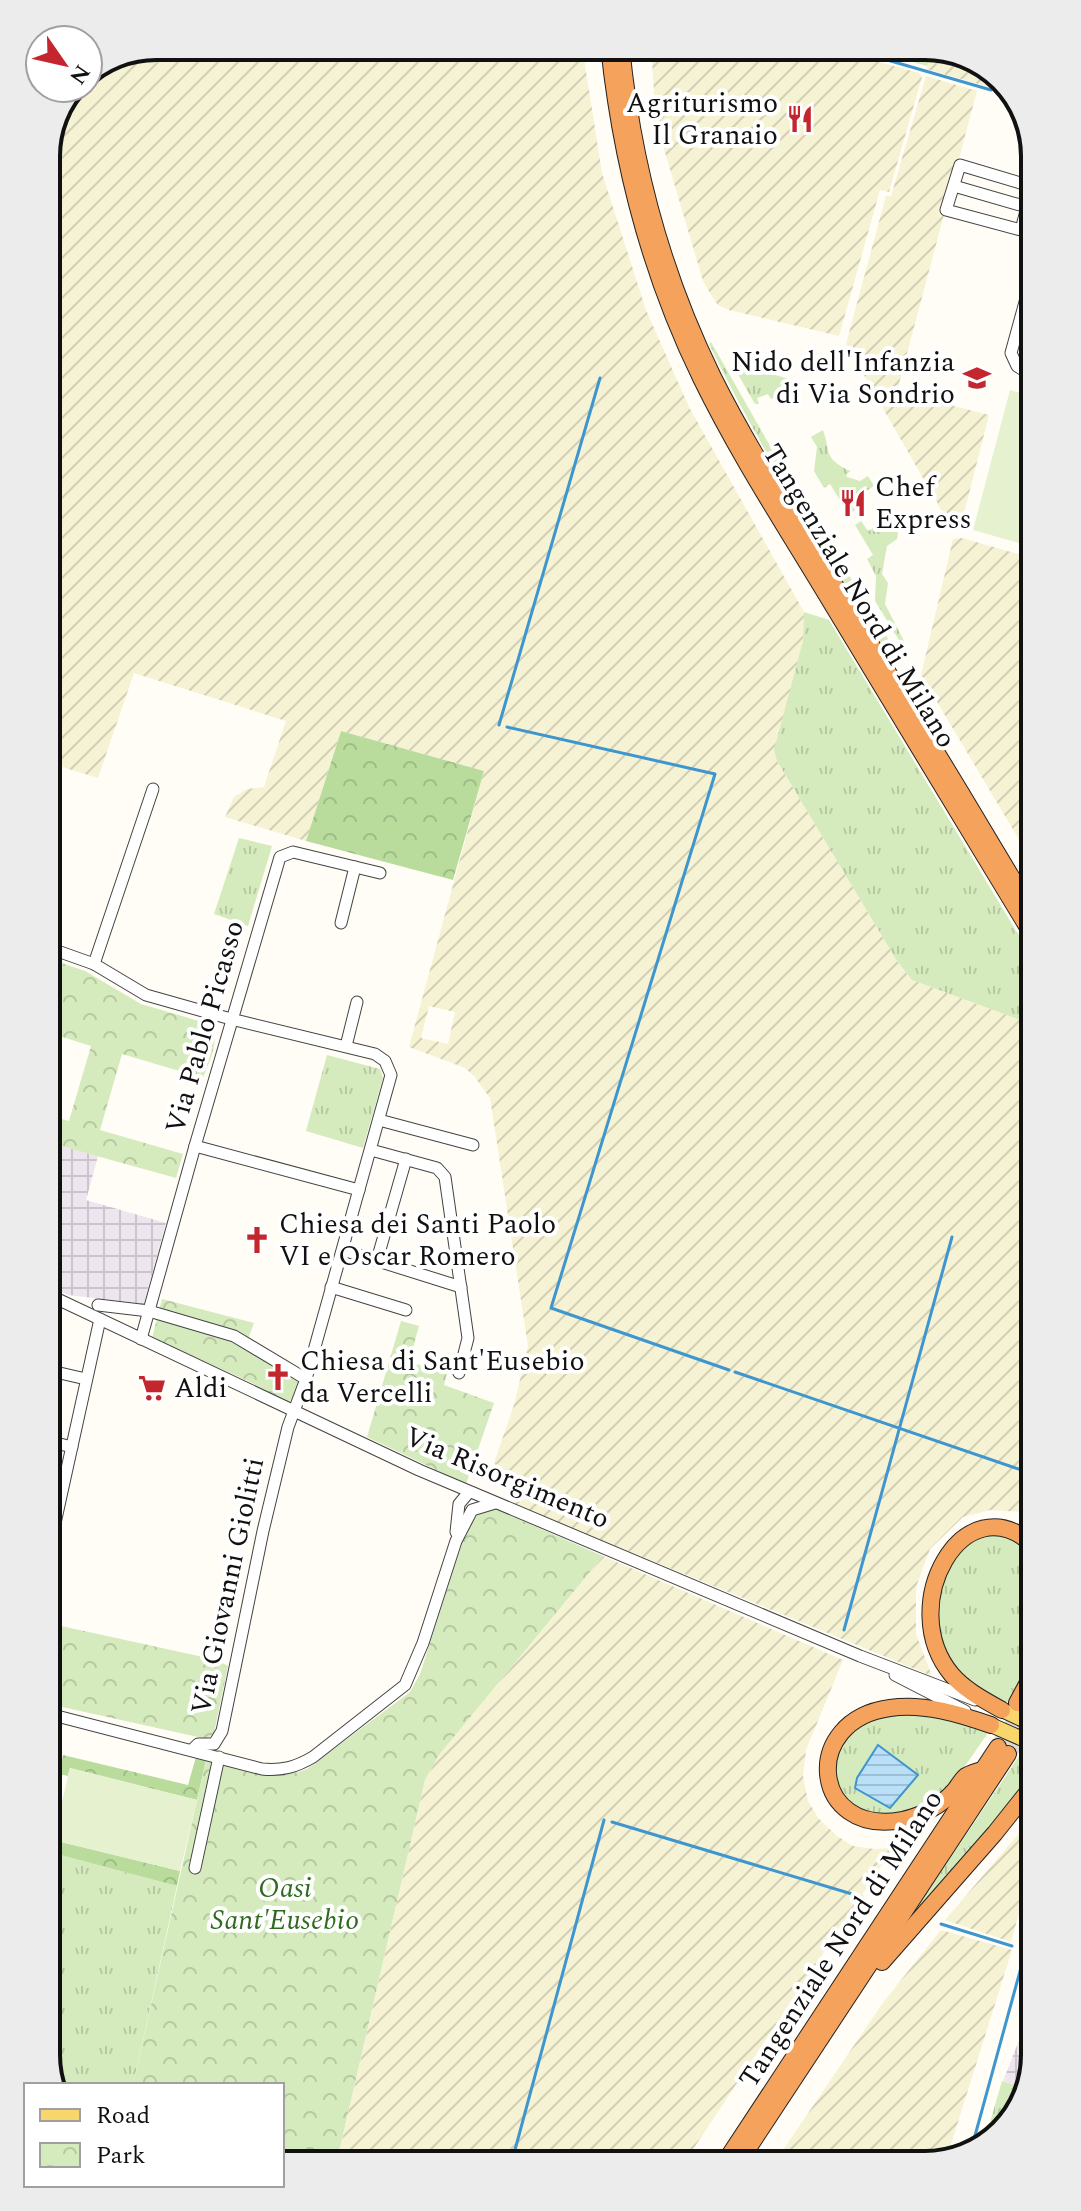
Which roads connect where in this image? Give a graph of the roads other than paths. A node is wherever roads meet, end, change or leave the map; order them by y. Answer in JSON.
{"nodes":[{"id":1,"x":611,"y":60,"type":"edge"},
{"id":2,"x":623,"y":60,"type":"edge"},
{"id":3,"x":1021,"y":183,"type":"edge"},
{"id":4,"x":954,"y":186,"type":"junction"},
{"id":5,"x":1021,"y":205,"type":"edge"},
{"id":6,"x":1021,"y":230,"type":"edge"},
{"id":7,"x":1021,"y":317,"type":"edge"},
{"id":8,"x":1021,"y":370,"type":"edge"},
{"id":9,"x":153,"y":789,"type":"dead end"},
{"id":10,"x":355,"y":867,"type":"junction"},
{"id":11,"x":380,"y":873,"type":"dead end"},
{"id":12,"x":1021,"y":893,"type":"edge"},
{"id":13,"x":1021,"y":916,"type":"edge"},
{"id":14,"x":341,"y":923,"type":"dead end"},
{"id":15,"x":60,"y":952,"type":"edge"},
{"id":16,"x":94,"y":964,"type":"junction"},
{"id":17,"x":357,"y":1002,"type":"dead end"},
{"id":18,"x":231,"y":1019,"type":"junction"},
{"id":19,"x":346,"y":1046,"type":"junction"},
{"id":20,"x":379,"y":1120,"type":"junction"},
{"id":21,"x":473,"y":1145,"type":"dead end"},
{"id":22,"x":195,"y":1146,"type":"junction"},
{"id":23,"x":371,"y":1150,"type":"junction"},
{"id":24,"x":406,"y":1159,"type":"junction"},
{"id":25,"x":359,"y":1190,"type":"junction"},
{"id":26,"x":343,"y":1250,"type":"junction"},
{"id":27,"x":377,"y":1260,"type":"junction"},
{"id":28,"x":331,"y":1287,"type":"junction"},
{"id":29,"x":461,"y":1287,"type":"junction"},
{"id":30,"x":60,"y":1300,"type":"edge"},
{"id":31,"x":98,"y":1305,"type":"dead end"},
{"id":32,"x":406,"y":1310,"type":"dead end"},
{"id":33,"x":149,"y":1311,"type":"junction"},
{"id":34,"x":100,"y":1319,"type":"junction"},
{"id":35,"x":141,"y":1339,"type":"junction"},
{"id":36,"x":60,"y":1373,"type":"edge"},
{"id":37,"x":459,"y":1373,"type":"dead end"},
{"id":38,"x":86,"y":1379,"type":"junction"},
{"id":39,"x":306,"y":1379,"type":"junction"},
{"id":40,"x":294,"y":1412,"type":"junction"},
{"id":41,"x":60,"y":1444,"type":"edge"},
{"id":42,"x":72,"y":1447,"type":"junction"},
{"id":43,"x":430,"y":1474,"type":"junction"},
{"id":44,"x":471,"y":1492,"type":"junction"},
{"id":45,"x":60,"y":1501,"type":"edge"},
{"id":46,"x":495,"y":1503,"type":"junction"},
{"id":47,"x":459,"y":1504,"type":"junction"},
{"id":48,"x":472,"y":1510,"type":"junction"},
{"id":49,"x":1021,"y":1536,"type":"edge"},
{"id":50,"x":456,"y":1541,"type":"junction"},
{"id":51,"x":860,"y":1656,"type":"junction"},
{"id":52,"x":1019,"y":1703,"type":"edge"},
{"id":53,"x":60,"y":1717,"type":"edge"},
{"id":54,"x":991,"y":1725,"type":"junction"},
{"id":55,"x":1021,"y":1738,"type":"edge"},
{"id":56,"x":192,"y":1750,"type":"junction"},
{"id":57,"x":219,"y":1757,"type":"junction"},
{"id":58,"x":983,"y":1770,"type":"junction"},
{"id":59,"x":1021,"y":1799,"type":"edge"},
{"id":60,"x":195,"y":1868,"type":"dead end"},
{"id":61,"x":732,"y":2151,"type":"edge"},
{"id":62,"x":747,"y":2151,"type":"edge"},
{"id":63,"x":747,"y":2151,"type":"edge"}],
"edges":[{"from":1,"to":13,"type":"highway","name":"Tangenziale Nord di Milano"},
{"from":2,"to":12,"type":"highway","name":"Tangenziale Nord di Milano"},
{"from":3,"to":4,"type":"street"},
{"from":4,"to":5,"type":"street"},
{"from":4,"to":6,"type":"street"},
{"from":7,"to":8,"type":"street"},
{"from":9,"to":16,"type":"street"},
{"from":10,"to":11,"type":"street","name":"Via Pablo Picasso"},
{"from":10,"to":14,"type":"street"},
{"from":10,"to":18,"type":"street","name":"Via Pablo Picasso"},
{"from":15,"to":16,"type":"street"},
{"from":16,"to":18,"type":"street"},
{"from":17,"to":19,"type":"street"},
{"from":18,"to":19,"type":"street"},
{"from":18,"to":22,"type":"street","name":"Via Pablo Picasso"},
{"from":19,"to":20,"type":"street"},
{"from":20,"to":21,"type":"street"},
{"from":20,"to":23,"type":"street"},
{"from":22,"to":25,"type":"street"},
{"from":22,"to":33,"type":"street","name":"Via Pablo Picasso"},
{"from":23,"to":24,"type":"street"},
{"from":23,"to":25,"type":"street"},
{"from":24,"to":27,"type":"street"},
{"from":24,"to":29,"type":"street"},
{"from":25,"to":26,"type":"street"},
{"from":26,"to":27,"type":"street"},
{"from":26,"to":28,"type":"street"},
{"from":27,"to":29,"type":"street"},
{"from":28,"to":32,"type":"street"},
{"from":28,"to":39,"type":"street"},
{"from":29,"to":37,"type":"street"},
{"from":30,"to":34,"type":"street","name":"Via Risorgimento"},
{"from":31,"to":33,"type":"street"},
{"from":33,"to":35,"type":"street","name":"Via Pablo Picasso"},
{"from":33,"to":39,"type":"street"},
{"from":34,"to":35,"type":"street","name":"Via Risorgimento"},
{"from":34,"to":38,"type":"street"},
{"from":35,"to":40,"type":"street","name":"Via Risorgimento"},
{"from":36,"to":38,"type":"street"},
{"from":38,"to":42,"type":"street"},
{"from":39,"to":40,"type":"street"},
{"from":40,"to":43,"type":"street","name":"Via Risorgimento"},
{"from":40,"to":56,"type":"street","name":"Via Giovanni Giolitti"},
{"from":41,"to":42,"type":"street"},
{"from":42,"to":45,"type":"street"},
{"from":43,"to":44,"type":"street","name":"Via Risorgimento"},
{"from":43,"to":47,"type":"street"},
{"from":44,"to":46,"type":"street","name":"Via Risorgimento"},
{"from":44,"to":47,"type":"street"},
{"from":44,"to":48,"type":"street"},
{"from":46,"to":48,"type":"street"},
{"from":46,"to":51,"type":"street","name":"Via Risorgimento"},
{"from":47,"to":50,"type":"street"},
{"from":48,"to":50,"type":"street"},
{"from":49,"to":52,"type":"highway"},
{"from":50,"to":57,"type":"street"},
{"from":51,"to":52,"type":"street","name":"Via Risorgimento"},
{"from":51,"to":54,"type":"street","name":"Via Risorgimento"},
{"from":53,"to":56,"type":"street"},
{"from":54,"to":55,"type":"main road","name":"Via Risorgimento"},
{"from":54,"to":58,"type":"highway"},
{"from":56,"to":57,"type":"street"},
{"from":57,"to":60,"type":"street","name":"Via Giovanni Giolitti"},
{"from":58,"to":61,"type":"highway","name":"Tangenziale Nord di Milano"},
{"from":58,"to":62,"type":"highway","name":"Tangenziale Nord di Milano"},
{"from":59,"to":63,"type":"highway"}]}
